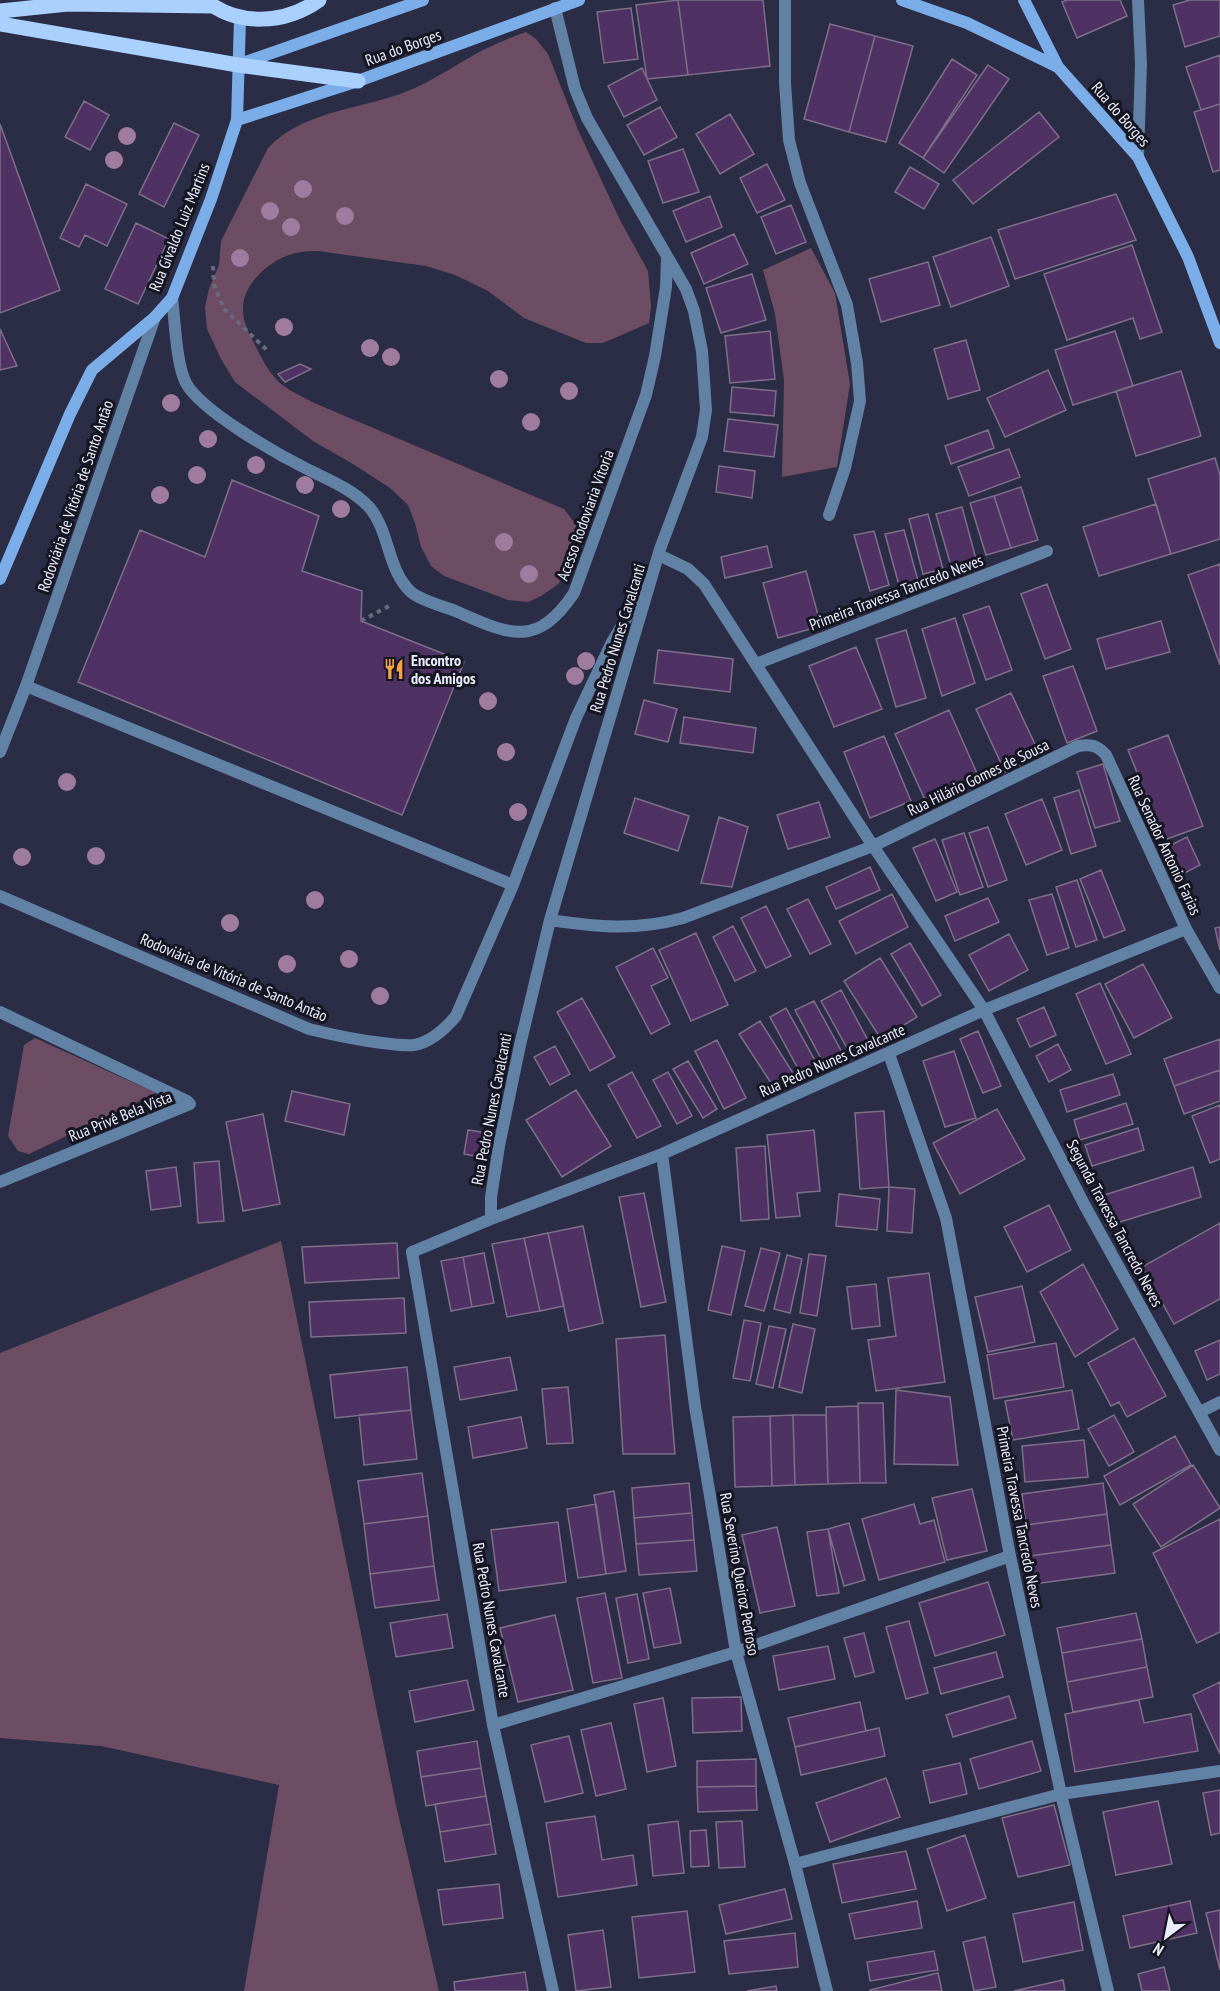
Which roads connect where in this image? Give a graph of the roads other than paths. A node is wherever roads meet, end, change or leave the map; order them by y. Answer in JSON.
{"nodes":[{"id":1,"x":320,"y":0,"type":"edge"},
{"id":2,"x":423,"y":0,"type":"edge"},
{"id":3,"x":579,"y":0,"type":"edge"},
{"id":4,"x":784,"y":0,"type":"edge"},
{"id":5,"x":902,"y":0,"type":"edge"},
{"id":6,"x":1024,"y":0,"type":"edge"},
{"id":7,"x":1138,"y":0,"type":"edge"},
{"id":8,"x":209,"y":3,"type":"edge"},
{"id":9,"x":555,"y":8,"type":"junction"},
{"id":10,"x":0,"y":11,"type":"edge"},
{"id":11,"x":240,"y":18,"type":"junction"},
{"id":12,"x":0,"y":24,"type":"edge"},
{"id":13,"x":238,"y":65,"type":"junction"},
{"id":14,"x":1058,"y":67,"type":"junction"},
{"id":15,"x":358,"y":81,"type":"junction"},
{"id":16,"x":237,"y":120,"type":"junction"},
{"id":17,"x":1138,"y":157,"type":"junction"},
{"id":18,"x":667,"y":257,"type":"junction"},
{"id":19,"x":172,"y":298,"type":"junction"},
{"id":20,"x":155,"y":317,"type":"junction"},
{"id":21,"x":1220,"y":343,"type":"edge"},
{"id":22,"x":829,"y":515,"type":"dead end"},
{"id":23,"x":1047,"y":551,"type":"dead end"},
{"id":24,"x":659,"y":555,"type":"junction"},
{"id":25,"x":655,"y":570,"type":"junction"},
{"id":26,"x":0,"y":579,"type":"edge"},
{"id":27,"x":756,"y":664,"type":"junction"},
{"id":28,"x":26,"y":686,"type":"junction"},
{"id":29,"x":1099,"y":747,"type":"joint"},
{"id":30,"x":0,"y":752,"type":"edge"},
{"id":31,"x":873,"y":846,"type":"junction"},
{"id":32,"x":513,"y":885,"type":"junction"},
{"id":33,"x":0,"y":896,"type":"edge"},
{"id":34,"x":550,"y":920,"type":"junction"},
{"id":35,"x":1186,"y":929,"type":"junction"},
{"id":36,"x":1220,"y":988,"type":"edge"},
{"id":37,"x":984,"y":1010,"type":"junction"},
{"id":38,"x":0,"y":1012,"type":"edge"},
{"id":39,"x":889,"y":1054,"type":"junction"},
{"id":40,"x":662,"y":1154,"type":"junction"},
{"id":41,"x":0,"y":1182,"type":"edge"},
{"id":42,"x":491,"y":1219,"type":"junction"},
{"id":43,"x":1220,"y":1402,"type":"edge"},
{"id":44,"x":1200,"y":1412,"type":"junction"},
{"id":45,"x":1220,"y":1450,"type":"edge"},
{"id":46,"x":1010,"y":1556,"type":"junction"},
{"id":47,"x":736,"y":1652,"type":"junction"},
{"id":48,"x":493,"y":1725,"type":"junction"},
{"id":49,"x":1220,"y":1771,"type":"edge"},
{"id":50,"x":1061,"y":1794,"type":"junction"},
{"id":51,"x":795,"y":1864,"type":"junction"},
{"id":52,"x":554,"y":1991,"type":"edge"},
{"id":53,"x":826,"y":1991,"type":"edge"},
{"id":54,"x":1108,"y":1991,"type":"edge"}],
"edges":[{"from":1,"to":11,"type":"main road"},
{"from":2,"to":13,"type":"street"},
{"from":3,"to":9,"type":"street","name":"Rua do Borges"},
{"from":4,"to":22,"type":"street"},
{"from":5,"to":14,"type":"street","name":"Rua do Borges"},
{"from":6,"to":14,"type":"street"},
{"from":7,"to":17,"type":"street"},
{"from":8,"to":10,"type":"main road"},
{"from":8,"to":11,"type":"main road"},
{"from":9,"to":15,"type":"street","name":"Rua do Borges"},
{"from":9,"to":18,"type":"street","name":"Rua Pedro Nunes Cavalcanti"},
{"from":11,"to":13,"type":"street","name":"Rua Givaldo Luiz Martins"},
{"from":12,"to":13,"type":"main road"},
{"from":13,"to":15,"type":"main road"},
{"from":13,"to":16,"type":"street","name":"Rua Givaldo Luiz Martins"},
{"from":14,"to":17,"type":"street","name":"Rua do Borges"},
{"from":15,"to":16,"type":"street","name":"Rua do Borges"},
{"from":16,"to":19,"type":"street","name":"Rua Givaldo Luiz Martins"},
{"from":17,"to":21,"type":"street","name":"Rua do Borges"},
{"from":18,"to":19,"type":"street","name":"Acesso Rodoviaria Vitoria"},
{"from":18,"to":24,"type":"street","name":"Rua Pedro Nunes Cavalcanti"},
{"from":19,"to":20,"type":"street","name":"Rua Givaldo Luiz Martins"},
{"from":20,"to":26,"type":"street","name":"Rua Givaldo Luiz Martins"},
{"from":20,"to":28,"type":"street","name":"Rodoviária de Vitória de Santo Antão"},
{"from":23,"to":27,"type":"street","name":"Primeira Travessa Tancredo Neves"},
{"from":24,"to":25,"type":"street","name":"Rua Pedro Nunes Cavalcanti"},
{"from":24,"to":27,"type":"street","name":"Segunda Travessa Tancredo Neves"},
{"from":25,"to":32,"type":"street","name":"Rodoviária de Vitória de Santo Antão"},
{"from":25,"to":34,"type":"street","name":"Rua Pedro Nunes Cavalcanti"},
{"from":27,"to":31,"type":"street","name":"Segunda Travessa Tancredo Neves"},
{"from":28,"to":30,"type":"street","name":"Rodoviária de Vitória de Santo Antão"},
{"from":28,"to":32,"type":"street"},
{"from":29,"to":31,"type":"street","name":"Rua Hilário Gomes de Sousa"},
{"from":29,"to":35,"type":"street","name":"Rua Senador Antonio Farias"},
{"from":31,"to":34,"type":"street","name":"Rua Hilário Gomes de Sousa"},
{"from":31,"to":37,"type":"street","name":"Segunda Travessa Tancredo Neves"},
{"from":32,"to":33,"type":"street","name":"Rodoviária de Vitória de Santo Antão"},
{"from":34,"to":42,"type":"street","name":"Rua Pedro Nunes Cavalcanti"},
{"from":35,"to":36,"type":"street","name":"Rua Senador Antonio Farias"},
{"from":35,"to":37,"type":"street","name":"Rua Pedro Nunes Cavalcante"},
{"from":37,"to":39,"type":"street","name":"Rua Pedro Nunes Cavalcante"},
{"from":37,"to":44,"type":"street","name":"Segunda Travessa Tancredo Neves"},
{"from":38,"to":41,"type":"street","name":"Rua Privê Bela Vista"},
{"from":39,"to":40,"type":"street","name":"Rua Pedro Nunes Cavalcante"},
{"from":39,"to":46,"type":"street","name":"Primeira Travessa Tancredo Neves"},
{"from":40,"to":42,"type":"street","name":"Rua Pedro Nunes Cavalcante"},
{"from":40,"to":47,"type":"street","name":"Rua Severino Queiroz Pedroso"},
{"from":42,"to":48,"type":"street","name":"Rua Pedro Nunes Cavalcante"},
{"from":43,"to":44,"type":"street"},
{"from":44,"to":45,"type":"street","name":"Segunda Travessa Tancredo Neves"},
{"from":46,"to":47,"type":"street"},
{"from":46,"to":50,"type":"street","name":"Primeira Travessa Tancredo Neves"},
{"from":47,"to":48,"type":"street"},
{"from":47,"to":51,"type":"street","name":"Rua Severino Queiroz Pedroso"},
{"from":48,"to":52,"type":"street","name":"Rua Pedro Nunes Cavalcante"},
{"from":49,"to":50,"type":"street"},
{"from":50,"to":51,"type":"street"},
{"from":50,"to":54,"type":"street","name":"Primeira Travessa Tancredo Neves"},
{"from":51,"to":53,"type":"street","name":"Rua Severino Queiroz Pedroso"}]}
